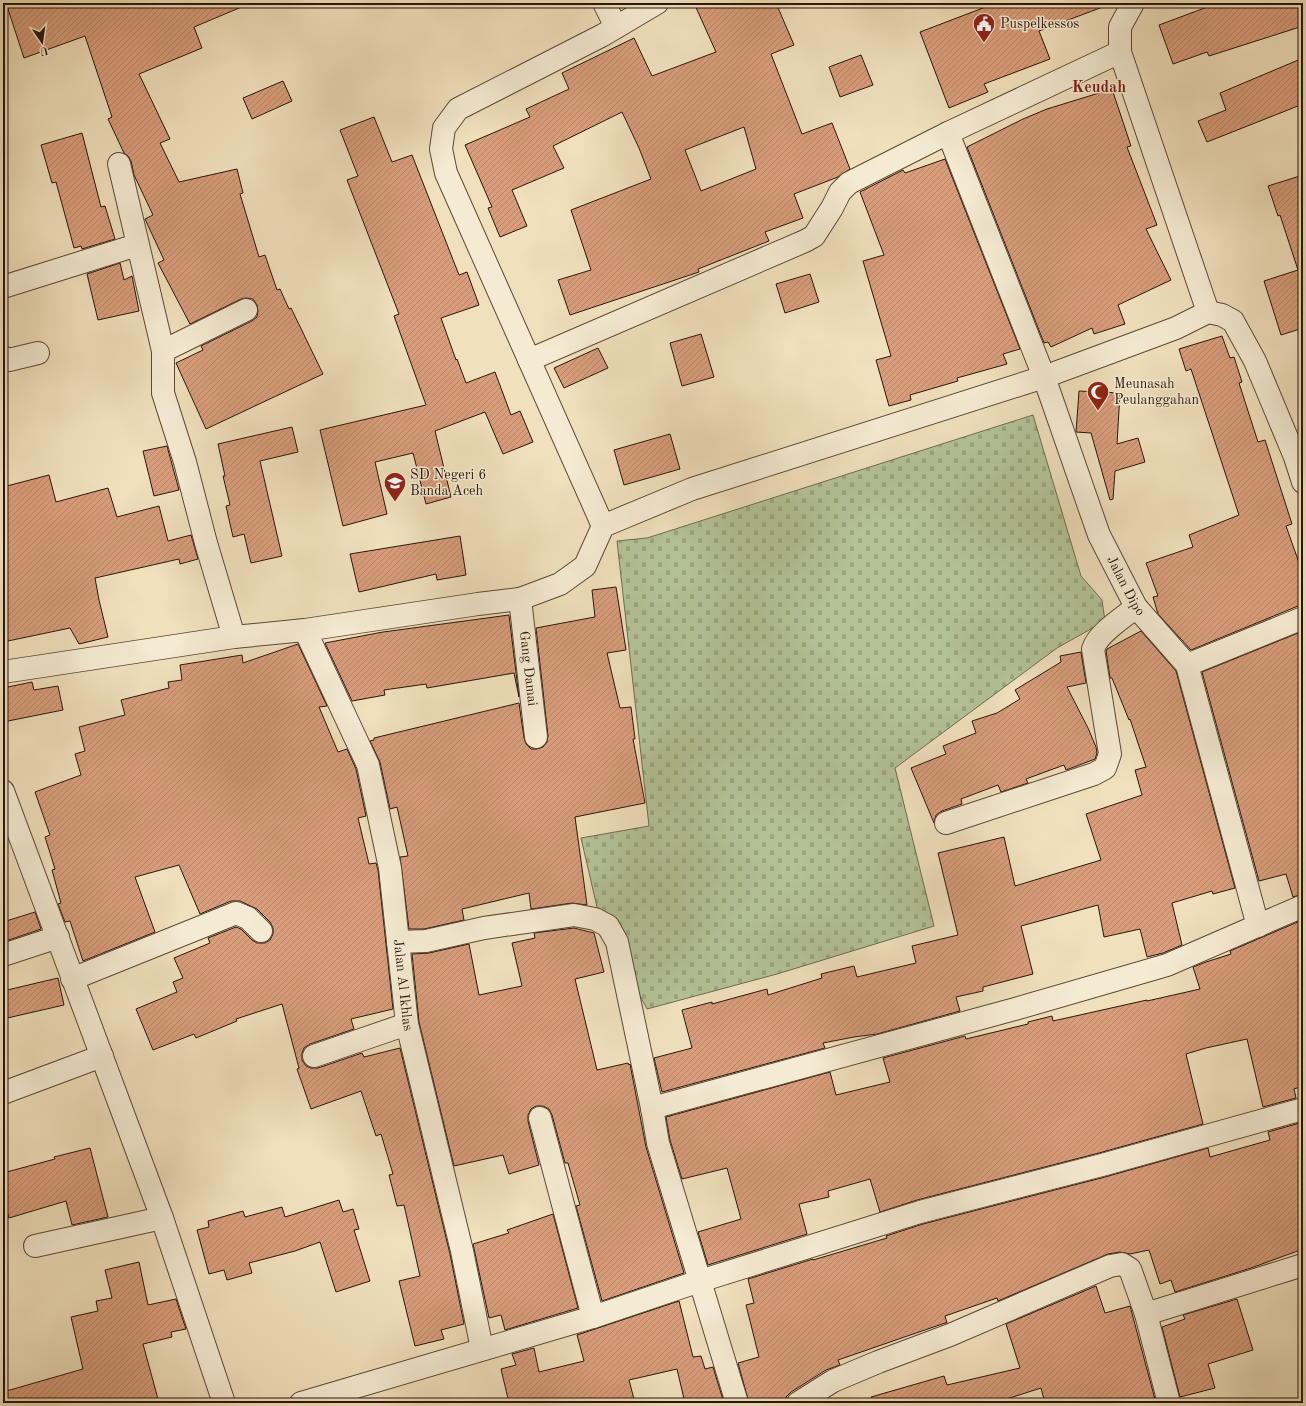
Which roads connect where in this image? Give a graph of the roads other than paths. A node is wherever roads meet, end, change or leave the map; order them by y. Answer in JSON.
{"nodes":[{"id":1,"x":604,"y":3,"type":"edge"},
{"id":2,"x":657,"y":3,"type":"edge"},
{"id":3,"x":1132,"y":3,"type":"edge"},
{"id":4,"x":616,"y":27,"type":"junction"},
{"id":5,"x":1120,"y":52,"type":"junction"},
{"id":6,"x":948,"y":133,"type":"junction"},
{"id":7,"x":119,"y":164,"type":"dead end"},
{"id":8,"x":137,"y":245,"type":"junction"},
{"id":9,"x":3,"y":287,"type":"edge"},
{"id":10,"x":246,"y":310,"type":"dead end"},
{"id":11,"x":1208,"y":312,"type":"junction"},
{"id":12,"x":163,"y":351,"type":"junction"},
{"id":13,"x":38,"y":353,"type":"dead end"},
{"id":14,"x":3,"y":357,"type":"edge"},
{"id":15,"x":529,"y":360,"type":"junction"},
{"id":16,"x":1044,"y":377,"type":"junction"},
{"id":17,"x":1303,"y":482,"type":"edge"},
{"id":18,"x":603,"y":526,"type":"junction"},
{"id":19,"x":520,"y":599,"type":"junction"},
{"id":20,"x":1136,"y":607,"type":"junction"},
{"id":21,"x":1303,"y":618,"type":"edge"},
{"id":22,"x":305,"y":630,"type":"junction"},
{"id":23,"x":234,"y":637,"type":"junction"},
{"id":24,"x":1186,"y":665,"type":"junction"},
{"id":25,"x":3,"y":672,"type":"edge"},
{"id":26,"x":536,"y":737,"type":"dead end"},
{"id":27,"x":3,"y":791,"type":"edge"},
{"id":28,"x":946,"y":823,"type":"dead end"},
{"id":29,"x":1303,"y":906,"type":"edge"},
{"id":30,"x":1258,"y":926,"type":"junction"},
{"id":31,"x":261,"y":931,"type":"dead end"},
{"id":32,"x":58,"y":937,"type":"junction"},
{"id":33,"x":398,"y":942,"type":"junction"},
{"id":34,"x":3,"y":955,"type":"edge"},
{"id":35,"x":72,"y":979,"type":"junction"},
{"id":36,"x":407,"y":1024,"type":"junction"},
{"id":37,"x":102,"y":1056,"type":"junction"},
{"id":38,"x":314,"y":1056,"type":"dead end"},
{"id":39,"x":3,"y":1092,"type":"edge"},
{"id":40,"x":652,"y":1108,"type":"junction"},
{"id":41,"x":1303,"y":1109,"type":"edge"},
{"id":42,"x":540,"y":1118,"type":"dead end"},
{"id":43,"x":162,"y":1218,"type":"junction"},
{"id":44,"x":35,"y":1246,"type":"dead end"},
{"id":45,"x":1303,"y":1265,"type":"edge"},
{"id":46,"x":700,"y":1281,"type":"junction"},
{"id":47,"x":1146,"y":1314,"type":"junction"},
{"id":48,"x":593,"y":1317,"type":"junction"},
{"id":49,"x":482,"y":1349,"type":"junction"},
{"id":50,"x":224,"y":1403,"type":"edge"},
{"id":51,"x":301,"y":1403,"type":"edge"},
{"id":52,"x":737,"y":1403,"type":"edge"},
{"id":53,"x":798,"y":1403,"type":"edge"},
{"id":54,"x":1169,"y":1403,"type":"edge"}],
"edges":[{"from":1,"to":4,"type":"street"},
{"from":2,"to":4,"type":"street"},
{"from":3,"to":5,"type":"street"},
{"from":4,"to":15,"type":"street"},
{"from":5,"to":6,"type":"street"},
{"from":5,"to":11,"type":"street"},
{"from":6,"to":15,"type":"street"},
{"from":6,"to":16,"type":"street","name":"Jalan Dipo"},
{"from":7,"to":8,"type":"street"},
{"from":8,"to":9,"type":"street"},
{"from":8,"to":12,"type":"street"},
{"from":10,"to":12,"type":"street"},
{"from":11,"to":16,"type":"street"},
{"from":11,"to":17,"type":"street"},
{"from":12,"to":23,"type":"street"},
{"from":13,"to":14,"type":"street"},
{"from":15,"to":18,"type":"street"},
{"from":16,"to":18,"type":"street"},
{"from":16,"to":20,"type":"street","name":"Jalan Dipo"},
{"from":18,"to":19,"type":"street"},
{"from":19,"to":22,"type":"street"},
{"from":19,"to":26,"type":"street","name":"Gang Damai"},
{"from":20,"to":24,"type":"street","name":"Jalan Dipo"},
{"from":20,"to":28,"type":"street"},
{"from":21,"to":24,"type":"street"},
{"from":22,"to":23,"type":"street"},
{"from":22,"to":33,"type":"street","name":"Jalan Al Ikhlas"},
{"from":23,"to":25,"type":"street"},
{"from":24,"to":30,"type":"street"},
{"from":27,"to":32,"type":"street"},
{"from":29,"to":30,"type":"street"},
{"from":30,"to":40,"type":"street"},
{"from":31,"to":35,"type":"street"},
{"from":32,"to":34,"type":"street"},
{"from":32,"to":35,"type":"street"},
{"from":33,"to":36,"type":"street","name":"Jalan Al Ikhlas"},
{"from":33,"to":40,"type":"street"},
{"from":35,"to":37,"type":"street"},
{"from":36,"to":38,"type":"street"},
{"from":36,"to":49,"type":"street","name":"Jalan Al Ikhlas"},
{"from":37,"to":39,"type":"street"},
{"from":37,"to":43,"type":"street"},
{"from":40,"to":46,"type":"street"},
{"from":41,"to":46,"type":"street"},
{"from":42,"to":48,"type":"street"},
{"from":43,"to":44,"type":"street"},
{"from":43,"to":50,"type":"street"},
{"from":45,"to":47,"type":"street"},
{"from":46,"to":48,"type":"street"},
{"from":46,"to":52,"type":"street"},
{"from":47,"to":53,"type":"street"},
{"from":47,"to":54,"type":"street"},
{"from":48,"to":49,"type":"street"},
{"from":49,"to":51,"type":"street"}]}
